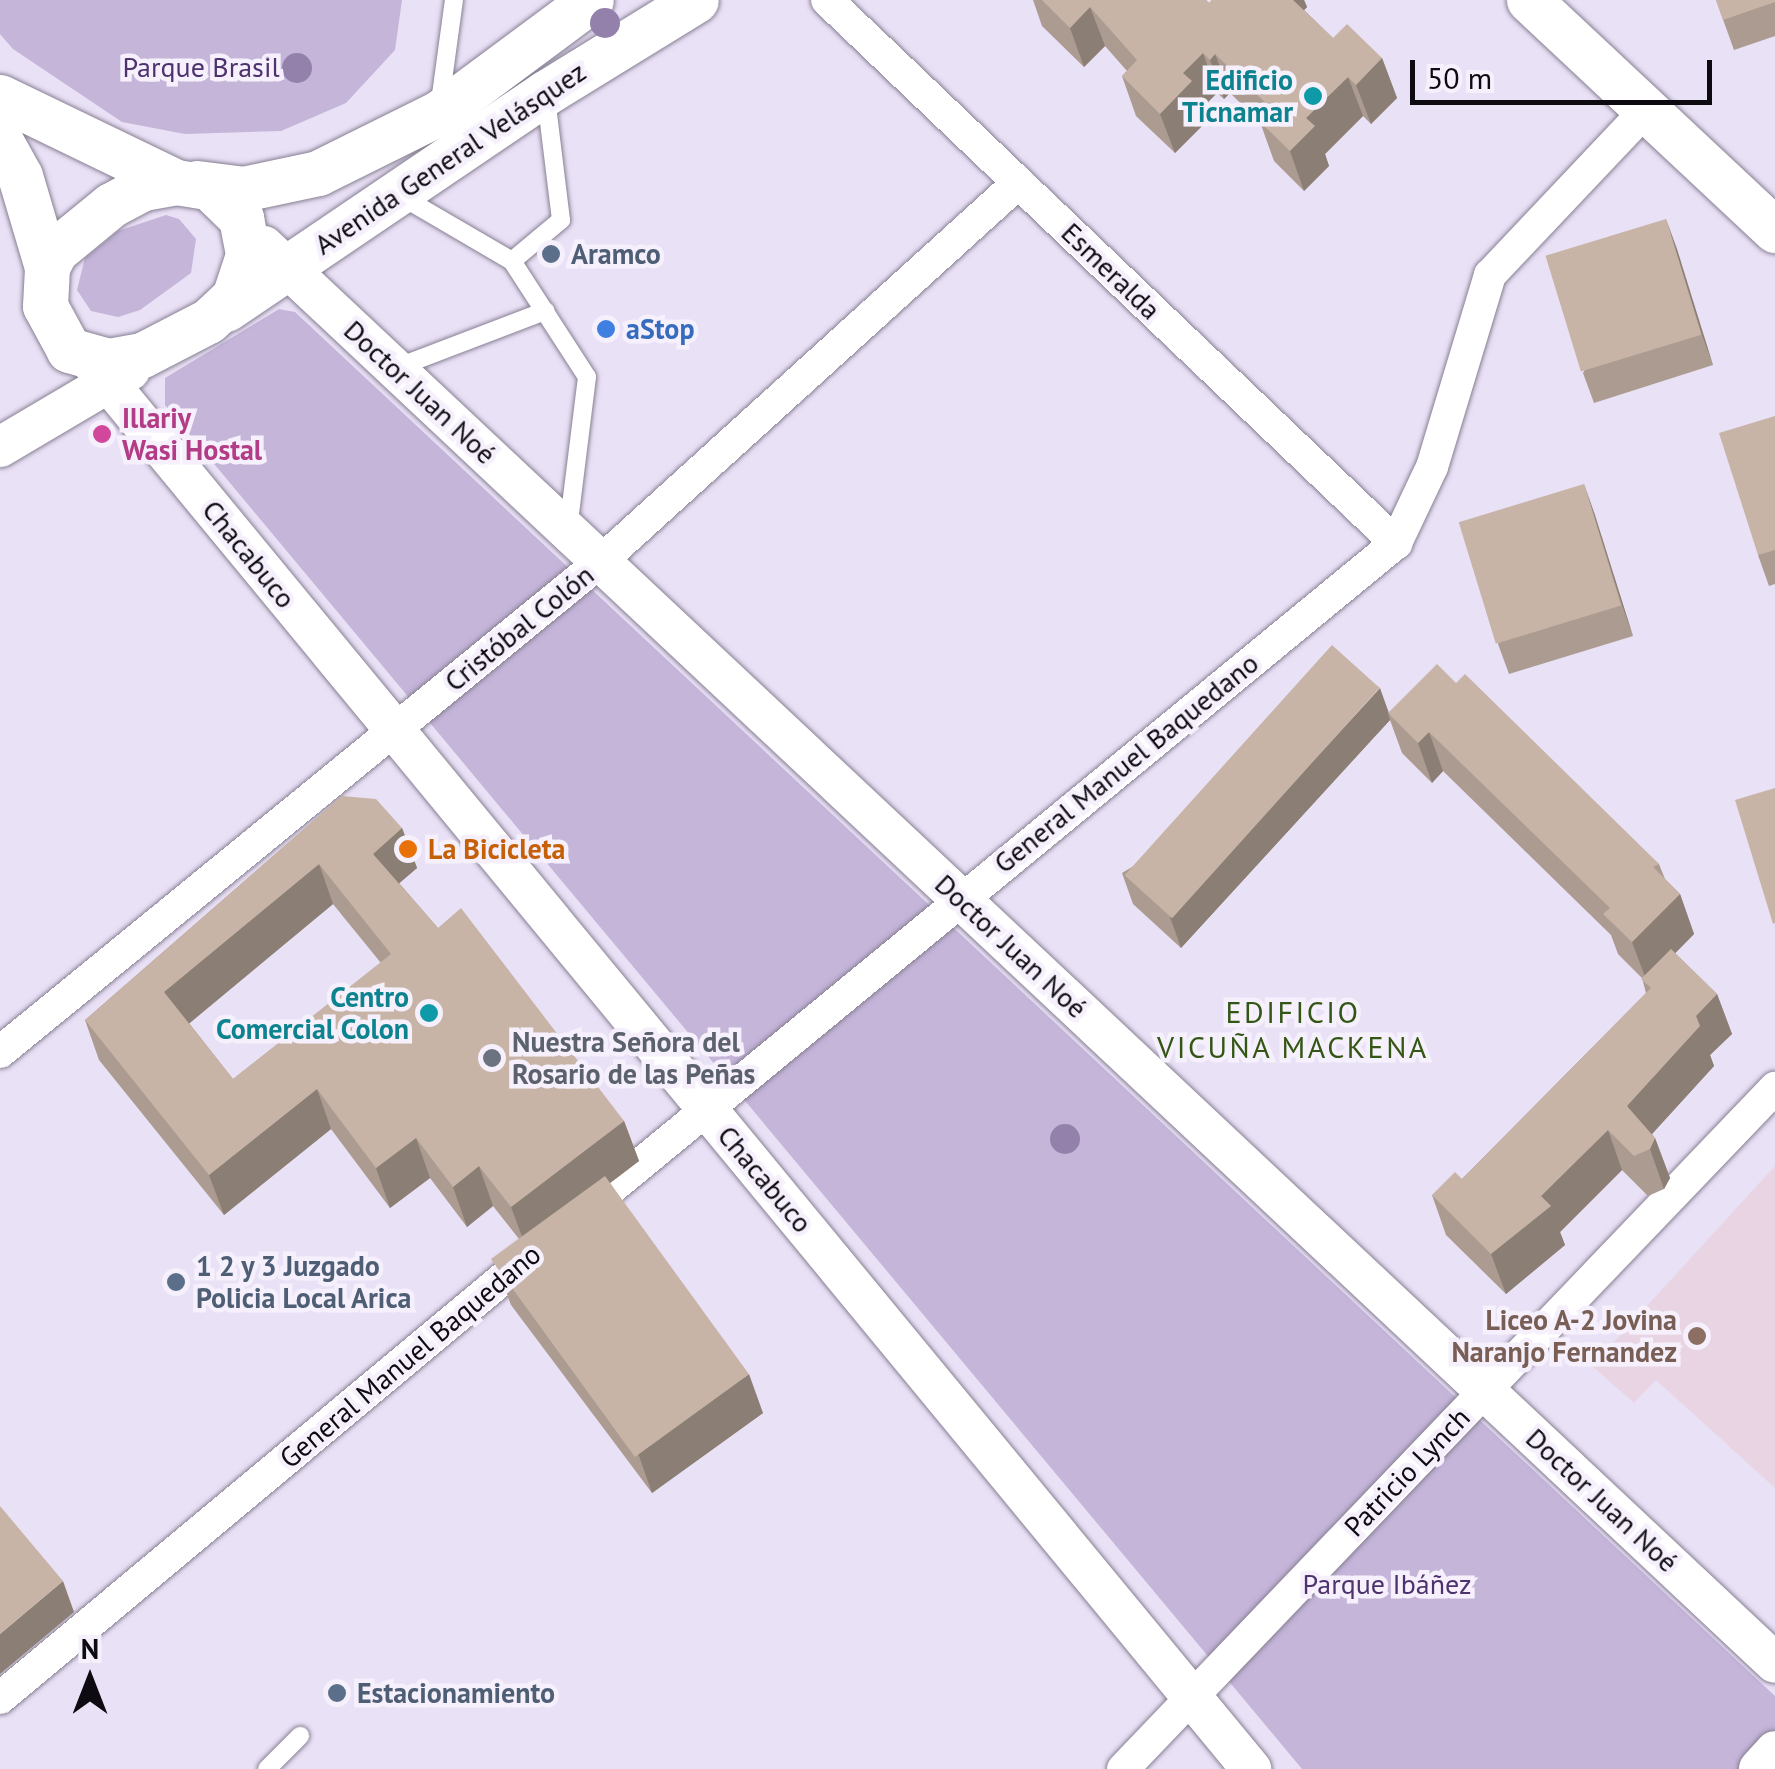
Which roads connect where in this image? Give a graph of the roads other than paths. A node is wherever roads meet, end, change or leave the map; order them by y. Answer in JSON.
{"nodes":[{"id":1,"x":454,"y":0,"type":"edge"},
{"id":2,"x":591,"y":0,"type":"edge"},
{"id":3,"x":696,"y":0,"type":"edge"},
{"id":4,"x":827,"y":0,"type":"edge"},
{"id":5,"x":1529,"y":0,"type":"edge"},
{"id":6,"x":545,"y":93,"type":"junction"},
{"id":7,"x":0,"y":97,"type":"edge"},
{"id":8,"x":1648,"y":108,"type":"junction"},
{"id":9,"x":439,"y":113,"type":"junction"},
{"id":10,"x":7,"y":162,"type":"edge"},
{"id":11,"x":180,"y":182,"type":"junction"},
{"id":12,"x":1018,"y":183,"type":"junction"},
{"id":13,"x":397,"y":194,"type":"junction"},
{"id":14,"x":246,"y":230,"type":"junction"},
{"id":15,"x":1775,"y":230,"type":"edge"},
{"id":16,"x":512,"y":261,"type":"junction"},
{"id":17,"x":286,"y":267,"type":"junction"},
{"id":18,"x":47,"y":268,"type":"junction"},
{"id":19,"x":545,"y":311,"type":"junction"},
{"id":20,"x":208,"y":321,"type":"junction"},
{"id":21,"x":394,"y":369,"type":"junction"},
{"id":22,"x":98,"y":370,"type":"junction"},
{"id":23,"x":0,"y":447,"type":"edge"},
{"id":24,"x":568,"y":531,"type":"junction"},
{"id":25,"x":1396,"y":543,"type":"junction"},
{"id":26,"x":600,"y":562,"type":"junction"},
{"id":27,"x":394,"y":730,"type":"junction"},
{"id":28,"x":958,"y":897,"type":"junction"},
{"id":29,"x":0,"y":1052,"type":"edge"},
{"id":30,"x":1775,"y":1088,"type":"edge"},
{"id":31,"x":706,"y":1108,"type":"junction"},
{"id":32,"x":1485,"y":1390,"type":"junction"},
{"id":33,"x":1775,"y":1663,"type":"edge"},
{"id":34,"x":1192,"y":1697,"type":"junction"},
{"id":35,"x":0,"y":1698,"type":"edge"},
{"id":36,"x":300,"y":1736,"type":"dead end"},
{"id":37,"x":1775,"y":1751,"type":"edge"},
{"id":38,"x":267,"y":1769,"type":"edge"},
{"id":39,"x":1122,"y":1769,"type":"edge"},
{"id":40,"x":1251,"y":1769,"type":"edge"},
{"id":41,"x":1759,"y":1769,"type":"edge"}],
"edges":[{"from":1,"to":9,"type":"lane"},
{"from":2,"to":9,"type":"main road","name":"Avenida General Velásquez"},
{"from":3,"to":6,"type":"main road","name":"Avenida General Velásquez"},
{"from":4,"to":12,"type":"street","name":"Esmeralda"},
{"from":5,"to":8,"type":"main road"},
{"from":6,"to":13,"type":"main road","name":"Avenida General Velásquez"},
{"from":6,"to":16,"type":"lane"},
{"from":7,"to":11,"type":"main road"},
{"from":8,"to":15,"type":"main road"},
{"from":8,"to":25,"type":"street","name":"General Manuel Baquedano"},
{"from":9,"to":11,"type":"main road","name":"Avenida General Velásquez"},
{"from":10,"to":18,"type":"main road"},
{"from":11,"to":14,"type":"main road"},
{"from":11,"to":18,"type":"main road"},
{"from":12,"to":25,"type":"street","name":"Esmeralda"},
{"from":12,"to":26,"type":"street","name":"Cristóbal Colón"},
{"from":13,"to":16,"type":"lane"},
{"from":13,"to":17,"type":"main road","name":"Avenida General Velásquez"},
{"from":14,"to":17,"type":"street","name":"Doctor Juan Noé"},
{"from":14,"to":20,"type":"main road"},
{"from":16,"to":19,"type":"lane"},
{"from":17,"to":20,"type":"main road","name":"Avenida General Velásquez"},
{"from":17,"to":21,"type":"street","name":"Doctor Juan Noé"},
{"from":18,"to":22,"type":"main road"},
{"from":19,"to":21,"type":"lane"},
{"from":19,"to":24,"type":"lane"},
{"from":20,"to":22,"type":"main road"},
{"from":21,"to":24,"type":"street","name":"Doctor Juan Noé"},
{"from":22,"to":23,"type":"street"},
{"from":22,"to":27,"type":"street","name":"Chacabuco"},
{"from":24,"to":26,"type":"street","name":"Doctor Juan Noé"},
{"from":25,"to":28,"type":"street","name":"General Manuel Baquedano"},
{"from":26,"to":27,"type":"street","name":"Cristóbal Colón"},
{"from":26,"to":28,"type":"street","name":"Doctor Juan Noé"},
{"from":27,"to":29,"type":"street","name":"Cristóbal Colón"},
{"from":27,"to":31,"type":"street","name":"Chacabuco"},
{"from":28,"to":31,"type":"street","name":"General Manuel Baquedano"},
{"from":28,"to":32,"type":"street","name":"Doctor Juan Noé"},
{"from":30,"to":32,"type":"street","name":"Patricio Lynch"},
{"from":31,"to":34,"type":"street","name":"Chacabuco"},
{"from":31,"to":35,"type":"street","name":"General Manuel Baquedano"},
{"from":32,"to":33,"type":"street","name":"Doctor Juan Noé"},
{"from":32,"to":34,"type":"street","name":"Patricio Lynch"},
{"from":34,"to":39,"type":"street","name":"Patricio Lynch"},
{"from":34,"to":40,"type":"street","name":"Chacabuco"},
{"from":36,"to":38,"type":"lane"},
{"from":37,"to":41,"type":"street"}]}
